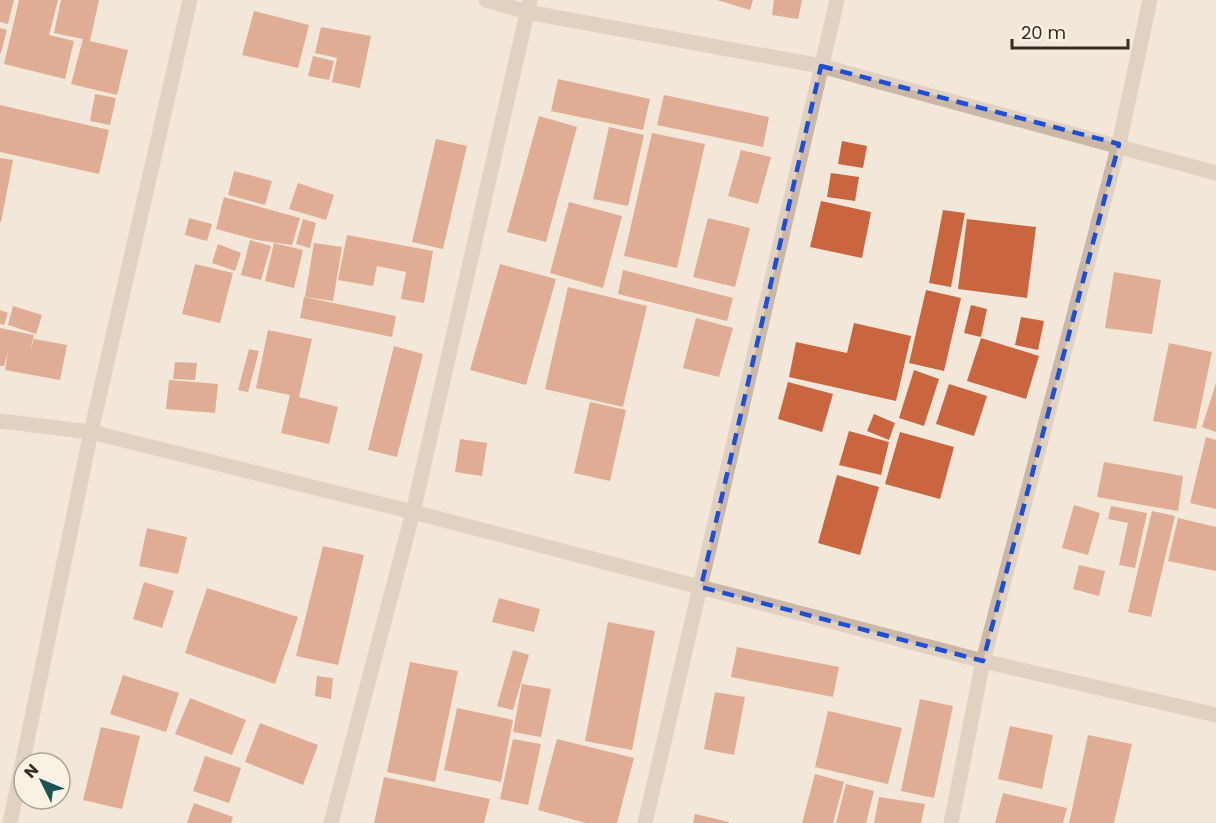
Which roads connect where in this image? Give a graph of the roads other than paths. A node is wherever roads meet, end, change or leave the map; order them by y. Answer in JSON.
{"nodes":[{"id":1,"x":190,"y":0,"type":"edge"},
{"id":2,"x":486,"y":0,"type":"edge"},
{"id":3,"x":837,"y":0,"type":"edge"},
{"id":4,"x":1150,"y":0,"type":"edge"},
{"id":5,"x":529,"y":6,"type":"edge"},
{"id":6,"x":821,"y":66,"type":"junction"},
{"id":7,"x":1119,"y":144,"type":"junction"},
{"id":8,"x":1216,"y":172,"type":"edge"},
{"id":9,"x":0,"y":420,"type":"edge"},
{"id":10,"x":91,"y":432,"type":"junction"},
{"id":11,"x":413,"y":512,"type":"junction"},
{"id":12,"x":701,"y":587,"type":"junction"},
{"id":13,"x":983,"y":661,"type":"junction"},
{"id":14,"x":1216,"y":715,"type":"edge"},
{"id":15,"x":10,"y":823,"type":"edge"},
{"id":16,"x":331,"y":823,"type":"edge"},
{"id":17,"x":645,"y":823,"type":"edge"},
{"id":18,"x":951,"y":823,"type":"edge"}],
"edges":[{"from":1,"to":10,"type":"street"},
{"from":2,"to":5,"type":"street"},
{"from":3,"to":6,"type":"street"},
{"from":4,"to":7,"type":"street"},
{"from":5,"to":6,"type":"street"},
{"from":5,"to":11,"type":"street"},
{"from":6,"to":7,"type":"street"},
{"from":6,"to":12,"type":"street"},
{"from":7,"to":8,"type":"street"},
{"from":7,"to":13,"type":"street"},
{"from":9,"to":10,"type":"street"},
{"from":10,"to":11,"type":"street"},
{"from":10,"to":15,"type":"street"},
{"from":11,"to":12,"type":"street"},
{"from":11,"to":16,"type":"street"},
{"from":12,"to":13,"type":"street"},
{"from":12,"to":17,"type":"street"},
{"from":13,"to":14,"type":"street"},
{"from":13,"to":18,"type":"street"}]}
